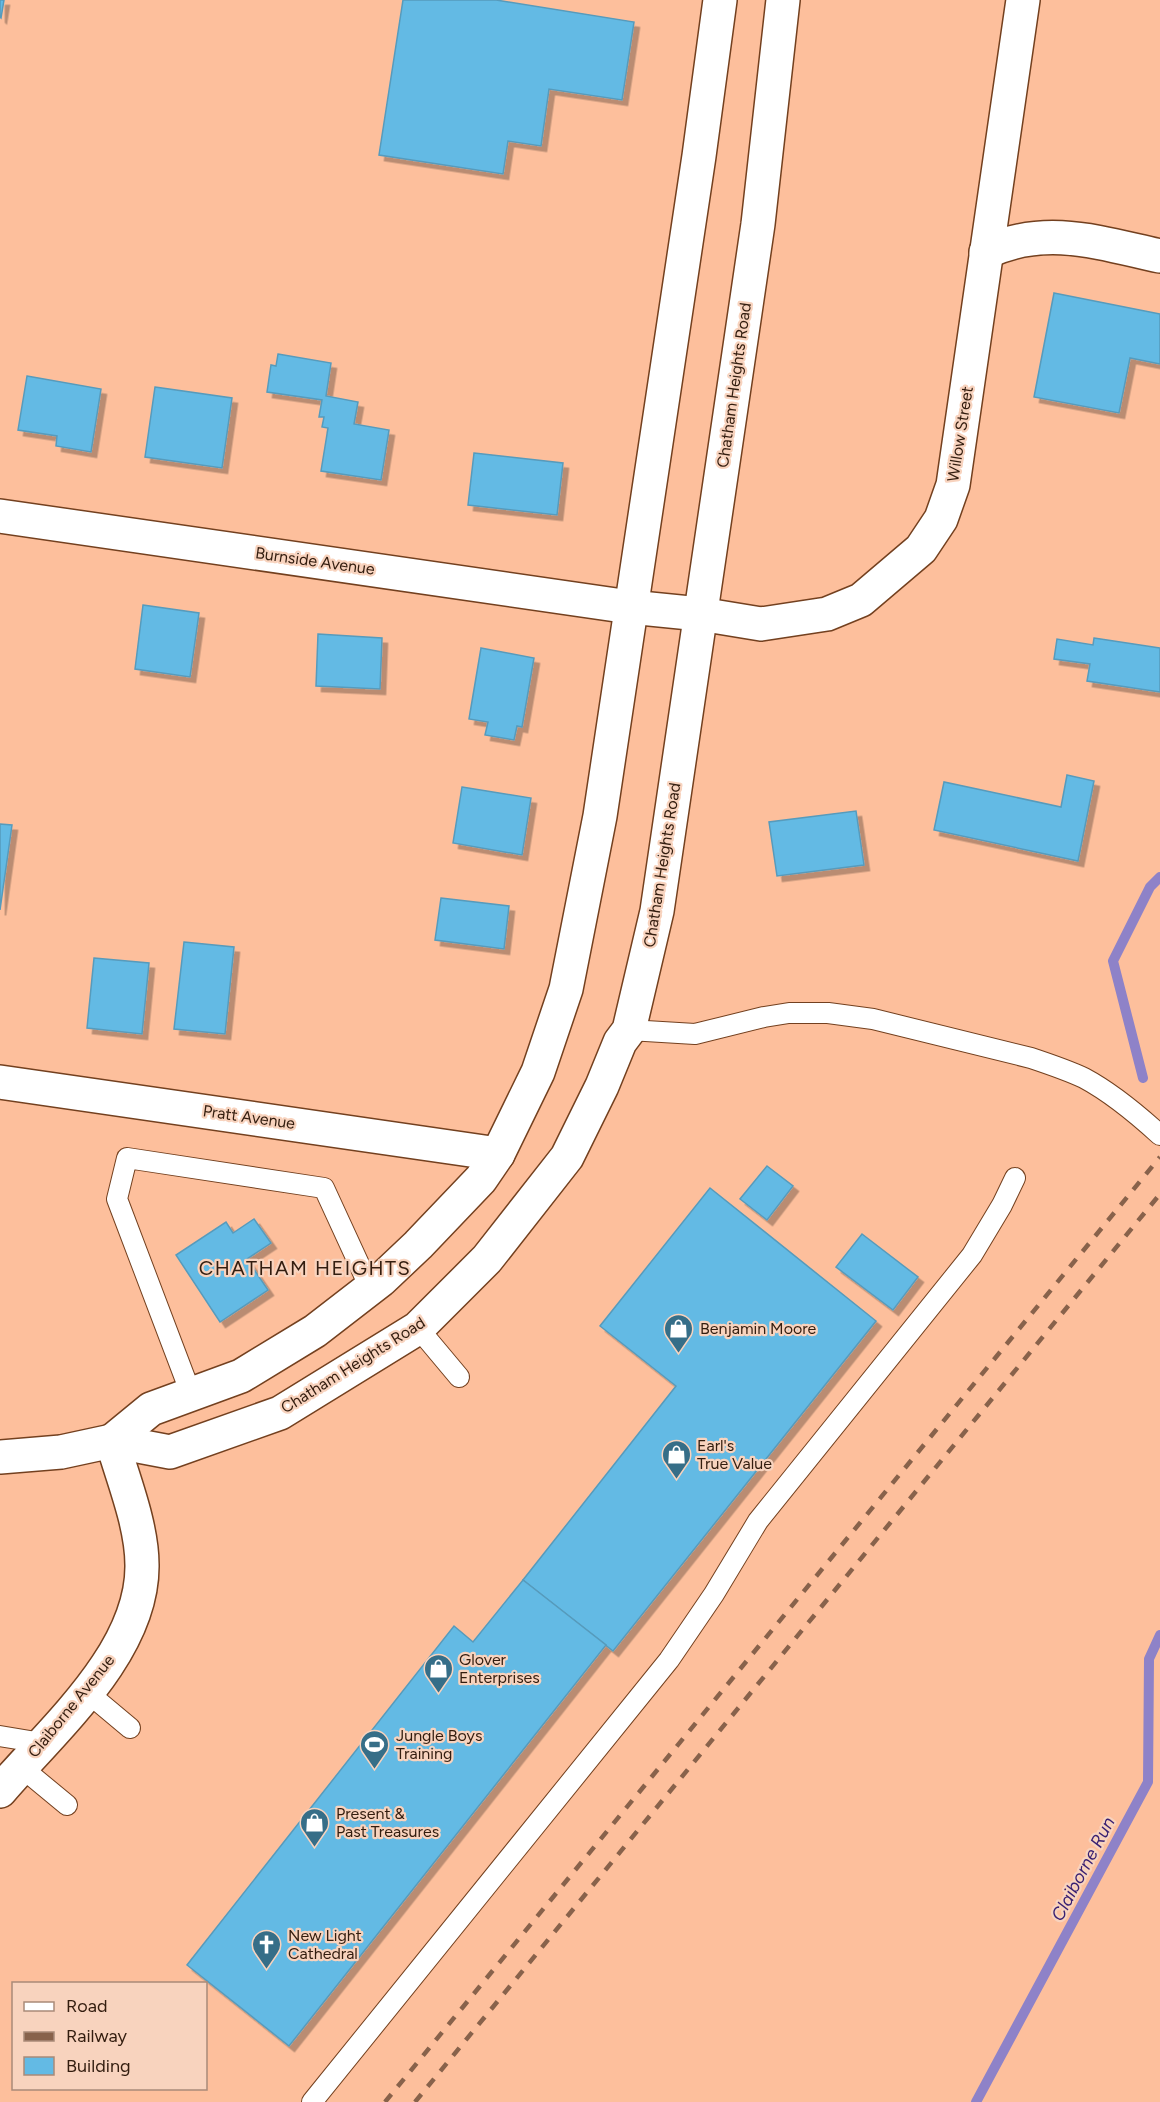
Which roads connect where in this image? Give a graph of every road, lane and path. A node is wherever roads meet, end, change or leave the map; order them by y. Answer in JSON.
{"nodes":[{"id":1,"x":720,"y":0,"type":"edge"},
{"id":2,"x":783,"y":0,"type":"edge"},
{"id":3,"x":1023,"y":0,"type":"edge"},
{"id":4,"x":986,"y":252,"type":"junction"},
{"id":5,"x":1160,"y":256,"type":"edge"},
{"id":6,"x":0,"y":516,"type":"edge"},
{"id":7,"x":630,"y":607,"type":"junction"},
{"id":8,"x":700,"y":614,"type":"junction"},
{"id":9,"x":629,"y":1030,"type":"junction"},
{"id":10,"x":0,"y":1083,"type":"edge"},
{"id":11,"x":1160,"y":1135,"type":"edge"},
{"id":12,"x":498,"y":1154,"type":"junction"},
{"id":13,"x":1015,"y":1178,"type":"dead end"},
{"id":14,"x":370,"y":1288,"type":"junction"},
{"id":15,"x":418,"y":1328,"type":"junction"},
{"id":16,"x":459,"y":1377,"type":"dead end"},
{"id":17,"x":191,"y":1394,"type":"junction"},
{"id":18,"x":112,"y":1441,"type":"junction"},
{"id":19,"x":0,"y":1457,"type":"edge"},
{"id":20,"x":87,"y":1692,"type":"junction"},
{"id":21,"x":130,"y":1728,"type":"dead end"},
{"id":22,"x":0,"y":1736,"type":"edge"},
{"id":23,"x":32,"y":1755,"type":"junction"},
{"id":24,"x":0,"y":1791,"type":"edge"},
{"id":25,"x":67,"y":1805,"type":"dead end"},
{"id":26,"x":312,"y":2102,"type":"edge"}],
"edges":[{"from":1,"to":7,"type":"main road","name":"Chatham Heights Road"},
{"from":2,"to":8,"type":"main road","name":"Chatham Heights Road"},
{"from":3,"to":4,"type":"main road","name":"Willow Street"},
{"from":4,"to":5,"type":"main road"},
{"from":4,"to":8,"type":"main road","name":"Willow Street"},
{"from":6,"to":7,"type":"main road","name":"Burnside Avenue"},
{"from":7,"to":8,"type":"main road","name":"Willow Street"},
{"from":7,"to":12,"type":"main road","name":"Chatham Heights Road"},
{"from":8,"to":9,"type":"main road","name":"Chatham Heights Road"},
{"from":9,"to":11,"type":"lane"},
{"from":9,"to":15,"type":"main road","name":"Chatham Heights Road"},
{"from":10,"to":12,"type":"main road","name":"Pratt Avenue"},
{"from":12,"to":14,"type":"main road","name":"Chatham Heights Road"},
{"from":13,"to":26,"type":"lane"},
{"from":14,"to":17,"type":"main road","name":"Chatham Heights Road"},
{"from":14,"to":17,"type":"lane"},
{"from":15,"to":16,"type":"lane"},
{"from":15,"to":18,"type":"main road","name":"Chatham Heights Road"},
{"from":17,"to":18,"type":"main road","name":"Chatham Heights Road"},
{"from":18,"to":19,"type":"main road","name":"Chatham Heights Road"},
{"from":18,"to":20,"type":"main road","name":"Claiborne Avenue"},
{"from":20,"to":21,"type":"lane"},
{"from":20,"to":23,"type":"main road","name":"Claiborne Avenue"},
{"from":22,"to":23,"type":"lane"},
{"from":23,"to":24,"type":"main road","name":"Claiborne Avenue"},
{"from":23,"to":25,"type":"lane"}]}
